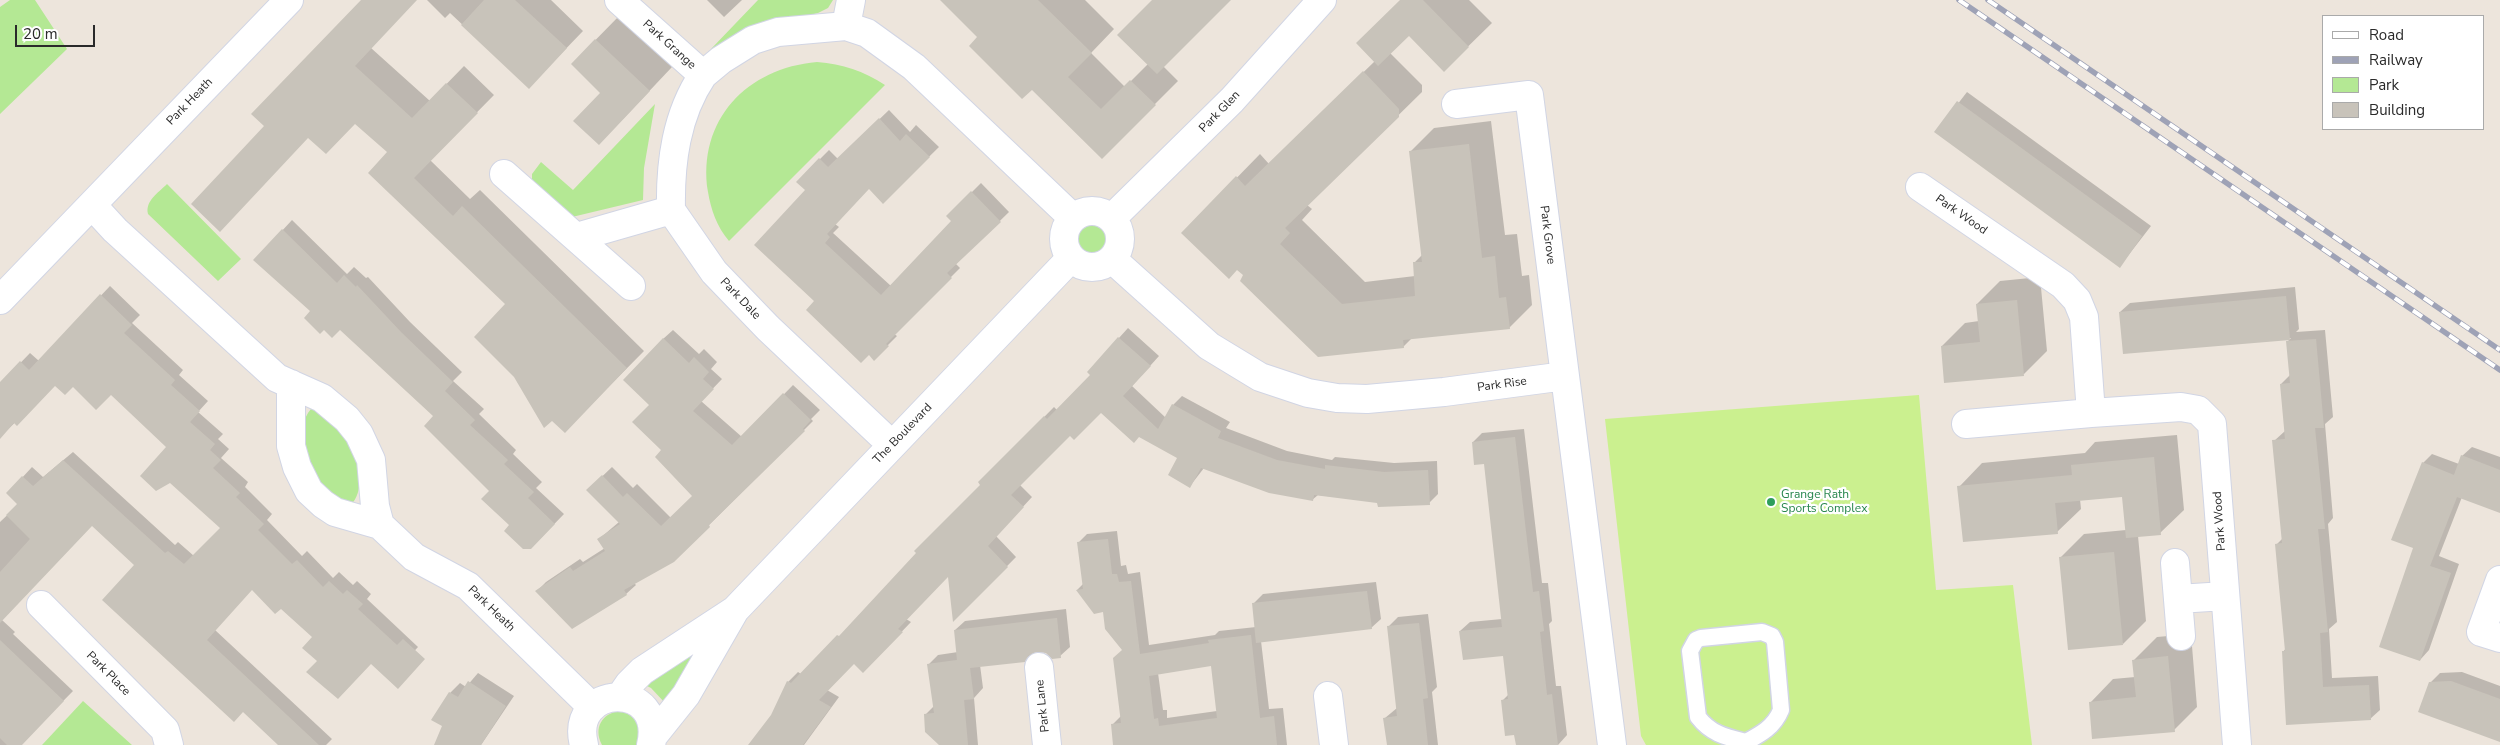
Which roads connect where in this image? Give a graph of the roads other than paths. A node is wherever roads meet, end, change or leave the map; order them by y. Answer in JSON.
{"nodes":[{"id":1,"x":289,"y":0,"type":"edge"},
{"id":2,"x":619,"y":0,"type":"edge"},
{"id":3,"x":1322,"y":0,"type":"edge"},
{"id":4,"x":848,"y":13,"type":"edge"},
{"id":5,"x":703,"y":75,"type":"junction"},
{"id":6,"x":1456,"y":104,"type":"dead end"},
{"id":7,"x":504,"y":174,"type":"dead end"},
{"id":8,"x":1920,"y":187,"type":"dead end"},
{"id":9,"x":92,"y":205,"type":"junction"},
{"id":10,"x":671,"y":210,"type":"junction"},
{"id":11,"x":1073,"y":218,"type":"junction"},
{"id":12,"x":1112,"y":218,"type":"junction"},
{"id":13,"x":577,"y":237,"type":"junction"},
{"id":14,"x":1072,"y":258,"type":"junction"},
{"id":15,"x":1112,"y":259,"type":"junction"},
{"id":16,"x":631,"y":286,"type":"dead end"},
{"id":17,"x":0,"y":300,"type":"edge"},
{"id":18,"x":1564,"y":376,"type":"junction"},
{"id":19,"x":291,"y":384,"type":"junction"},
{"id":20,"x":2091,"y":413,"type":"junction"},
{"id":21,"x":1966,"y":424,"type":"dead end"},
{"id":22,"x":892,"y":445,"type":"junction"},
{"id":23,"x":380,"y":524,"type":"junction"},
{"id":24,"x":2175,"y":563,"type":"dead end"},
{"id":25,"x":2500,"y":580,"type":"edge"},
{"id":26,"x":2226,"y":596,"type":"junction"},
{"id":27,"x":2178,"y":599,"type":"junction"},
{"id":28,"x":41,"y":606,"type":"dead end"},
{"id":29,"x":735,"y":610,"type":"junction"},
{"id":30,"x":2181,"y":636,"type":"dead end"},
{"id":31,"x":2500,"y":638,"type":"edge"},
{"id":32,"x":1039,"y":667,"type":"dead end"},
{"id":33,"x":1328,"y":696,"type":"dead end"},
{"id":34,"x":620,"y":697,"type":"junction"},
{"id":35,"x":592,"y":707,"type":"junction"},
{"id":36,"x":652,"y":740,"type":"edge"},
{"id":37,"x":578,"y":741,"type":"edge"},
{"id":38,"x":1746,"y":744,"type":"edge"},
{"id":39,"x":169,"y":745,"type":"edge"},
{"id":40,"x":1047,"y":745,"type":"edge"},
{"id":41,"x":1334,"y":745,"type":"edge"},
{"id":42,"x":1612,"y":745,"type":"edge"},
{"id":43,"x":2237,"y":745,"type":"edge"}],
"edges":[{"from":1,"to":9,"type":"street","name":"Park Heath"},
{"from":2,"to":5,"type":"street","name":"Park Grange"},
{"from":3,"to":12,"type":"street","name":"Park Glen"},
{"from":4,"to":5,"type":"street"},
{"from":4,"to":11,"type":"street"},
{"from":5,"to":10,"type":"street","name":"Park Grange"},
{"from":6,"to":18,"type":"street","name":"Park Grove"},
{"from":7,"to":13,"type":"street"},
{"from":8,"to":20,"type":"street","name":"Park Wood"},
{"from":9,"to":17,"type":"street","name":"Park Heath"},
{"from":9,"to":19,"type":"street"},
{"from":10,"to":13,"type":"street"},
{"from":10,"to":22,"type":"street","name":"Park Dale"},
{"from":11,"to":12,"type":"street"},
{"from":11,"to":14,"type":"street"},
{"from":12,"to":15,"type":"street"},
{"from":13,"to":16,"type":"street"},
{"from":14,"to":15,"type":"street"},
{"from":14,"to":22,"type":"street","name":"The Boulevard"},
{"from":15,"to":18,"type":"street","name":"Park Rise"},
{"from":18,"to":42,"type":"street"},
{"from":19,"to":23,"type":"street"},
{"from":19,"to":23,"type":"street","name":"Park Heath"},
{"from":20,"to":21,"type":"street","name":"Park Wood"},
{"from":20,"to":26,"type":"street","name":"Park Wood"},
{"from":22,"to":29,"type":"street","name":"The Boulevard"},
{"from":23,"to":35,"type":"street","name":"Park Heath"},
{"from":24,"to":27,"type":"street"},
{"from":25,"to":31,"type":"street"},
{"from":26,"to":27,"type":"street"},
{"from":26,"to":43,"type":"street","name":"Park Wood"},
{"from":27,"to":30,"type":"street"},
{"from":28,"to":39,"type":"street","name":"Park Place"},
{"from":29,"to":34,"type":"street","name":"The Boulevard"},
{"from":29,"to":36,"type":"street","name":"The Boulevard"},
{"from":32,"to":40,"type":"street","name":"Park Lane"},
{"from":33,"to":41,"type":"street"},
{"from":34,"to":35,"type":"street"},
{"from":34,"to":36,"type":"street"},
{"from":35,"to":37,"type":"street"},
{"from":38,"to":38,"type":"lane"}]}
